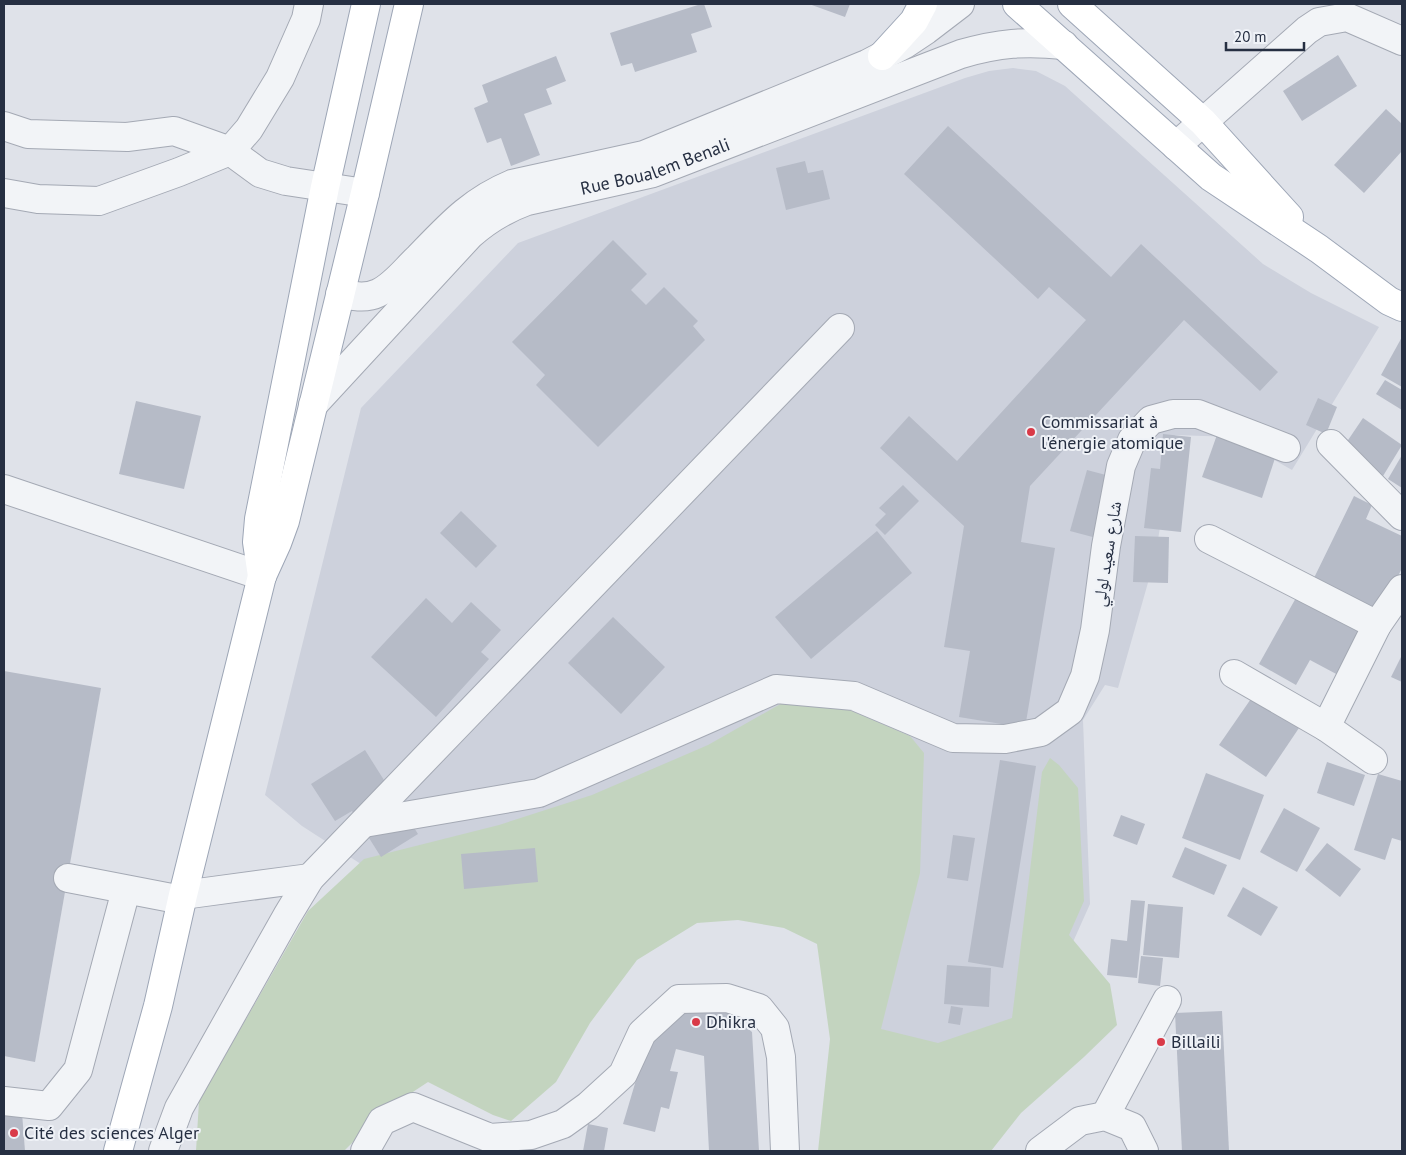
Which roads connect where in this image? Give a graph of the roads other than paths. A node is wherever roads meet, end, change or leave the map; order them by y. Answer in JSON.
{"nodes":[{"id":1,"x":309,"y":4,"type":"edge"},
{"id":2,"x":366,"y":4,"type":"edge"},
{"id":3,"x":409,"y":4,"type":"edge"},
{"id":4,"x":923,"y":4,"type":"edge"},
{"id":5,"x":960,"y":4,"type":"edge"},
{"id":6,"x":1017,"y":4,"type":"edge"},
{"id":7,"x":1072,"y":4,"type":"edge"},
{"id":8,"x":1337,"y":4,"type":"edge"},
{"id":9,"x":1348,"y":4,"type":"edge"},
{"id":10,"x":1402,"y":28,"type":"edge"},
{"id":11,"x":1402,"y":41,"type":"edge"},
{"id":12,"x":1064,"y":46,"type":"junction"},
{"id":13,"x":882,"y":56,"type":"junction"},
{"id":14,"x":1198,"y":118,"type":"junction"},
{"id":15,"x":4,"y":126,"type":"edge"},
{"id":16,"x":1170,"y":141,"type":"junction"},
{"id":17,"x":230,"y":151,"type":"junction"},
{"id":18,"x":325,"y":186,"type":"junction"},
{"id":19,"x":4,"y":193,"type":"edge"},
{"id":20,"x":365,"y":193,"type":"junction"},
{"id":21,"x":1319,"y":249,"type":"junction"},
{"id":22,"x":340,"y":294,"type":"junction"},
{"id":23,"x":1402,"y":307,"type":"edge"},
{"id":24,"x":840,"y":328,"type":"dead end"},
{"id":25,"x":313,"y":405,"type":"junction"},
{"id":26,"x":1331,"y":444,"type":"dead end"},
{"id":27,"x":1286,"y":448,"type":"dead end"},
{"id":28,"x":4,"y":489,"type":"edge"},
{"id":29,"x":1402,"y":516,"type":"edge"},
{"id":30,"x":1208,"y":539,"type":"dead end"},
{"id":31,"x":262,"y":576,"type":"junction"},
{"id":32,"x":1402,"y":589,"type":"edge"},
{"id":33,"x":1377,"y":625,"type":"junction"},
{"id":34,"x":1234,"y":674,"type":"dead end"},
{"id":35,"x":1326,"y":727,"type":"junction"},
{"id":36,"x":1373,"y":760,"type":"dead end"},
{"id":37,"x":364,"y":823,"type":"junction"},
{"id":38,"x":68,"y":878,"type":"dead end"},
{"id":39,"x":310,"y":878,"type":"junction"},
{"id":40,"x":126,"y":890,"type":"junction"},
{"id":41,"x":182,"y":898,"type":"junction"},
{"id":42,"x":1167,"y":1000,"type":"dead end"},
{"id":43,"x":4,"y":1101,"type":"edge"},
{"id":44,"x":1105,"y":1116,"type":"junction"},
{"id":45,"x":123,"y":1148,"type":"edge"},
{"id":46,"x":163,"y":1151,"type":"edge"},
{"id":47,"x":365,"y":1151,"type":"edge"},
{"id":48,"x":785,"y":1151,"type":"edge"},
{"id":49,"x":1040,"y":1151,"type":"edge"},
{"id":50,"x":1144,"y":1151,"type":"edge"}],
"edges":[{"from":1,"to":17,"type":"street"},
{"from":2,"to":18,"type":"main road"},
{"from":3,"to":20,"type":"main road"},
{"from":4,"to":13,"type":"main road"},
{"from":5,"to":13,"type":"street"},
{"from":6,"to":12,"type":"main road"},
{"from":7,"to":14,"type":"main road"},
{"from":8,"to":14,"type":"street"},
{"from":9,"to":10,"type":"street"},
{"from":11,"to":14,"type":"street"},
{"from":12,"to":16,"type":"main road"},
{"from":12,"to":25,"type":"street","name":"Rue Boualem Benali"},
{"from":13,"to":22,"type":"street"},
{"from":14,"to":16,"type":"street"},
{"from":14,"to":21,"type":"main road"},
{"from":15,"to":17,"type":"street"},
{"from":16,"to":21,"type":"main road"},
{"from":17,"to":18,"type":"street"},
{"from":17,"to":19,"type":"street"},
{"from":18,"to":20,"type":"street"},
{"from":18,"to":31,"type":"main road"},
{"from":20,"to":22,"type":"main road"},
{"from":21,"to":23,"type":"main road"},
{"from":22,"to":25,"type":"main road"},
{"from":24,"to":37,"type":"street"},
{"from":25,"to":31,"type":"main road"},
{"from":26,"to":29,"type":"street"},
{"from":27,"to":37,"type":"street","name":"شارع سعيد لولي"},
{"from":28,"to":31,"type":"street"},
{"from":30,"to":33,"type":"street"},
{"from":31,"to":41,"type":"main road"},
{"from":32,"to":33,"type":"street"},
{"from":33,"to":35,"type":"street"},
{"from":34,"to":35,"type":"street"},
{"from":35,"to":36,"type":"street"},
{"from":37,"to":39,"type":"street"},
{"from":38,"to":40,"type":"street"},
{"from":39,"to":41,"type":"street"},
{"from":39,"to":46,"type":"street"},
{"from":40,"to":41,"type":"street"},
{"from":40,"to":43,"type":"street"},
{"from":41,"to":45,"type":"main road"},
{"from":42,"to":44,"type":"street"},
{"from":44,"to":49,"type":"street"},
{"from":44,"to":50,"type":"street"},
{"from":47,"to":48,"type":"street"}]}
